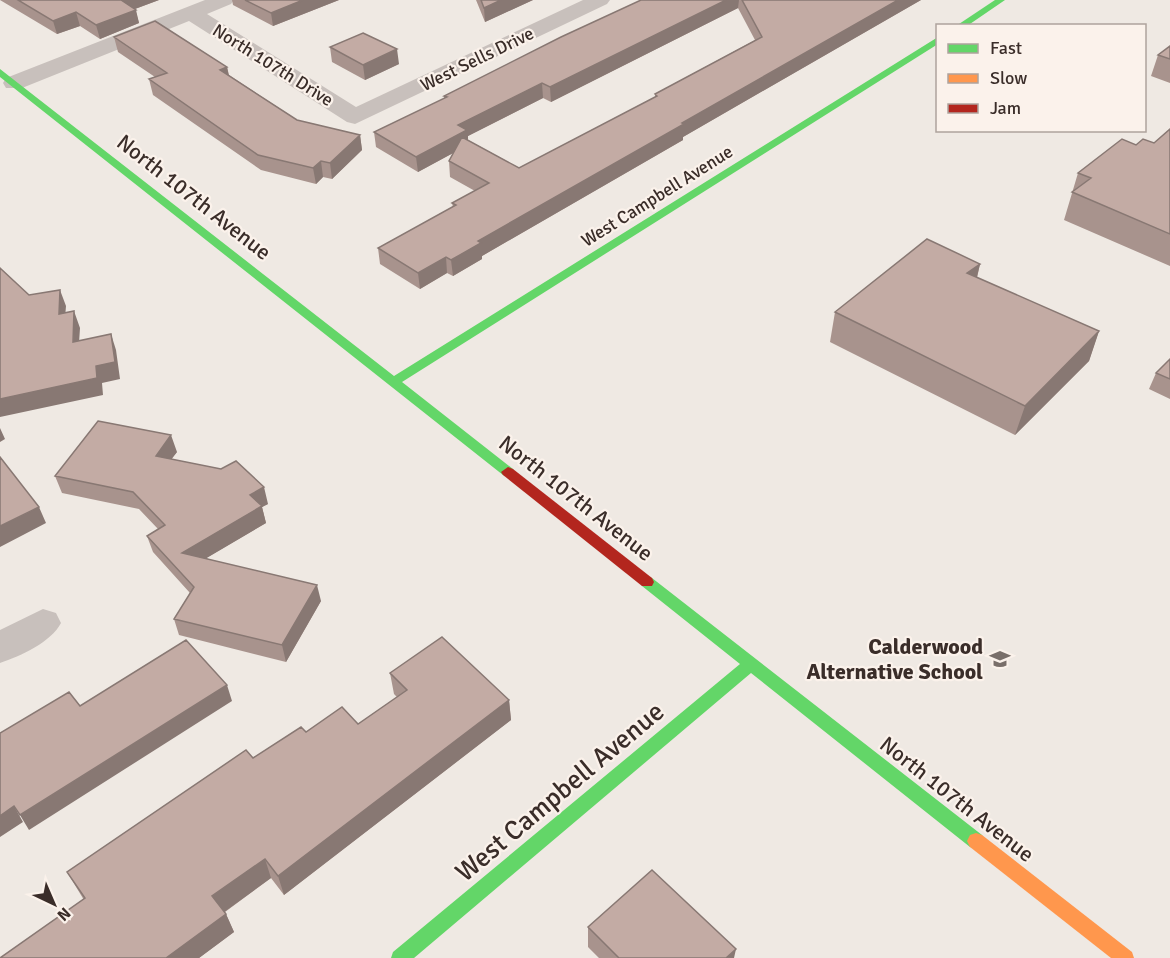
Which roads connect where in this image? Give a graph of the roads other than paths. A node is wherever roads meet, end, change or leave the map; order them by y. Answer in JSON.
{"nodes":[{"id":1,"x":224,"y":0,"type":"edge"},
{"id":2,"x":600,"y":0,"type":"edge"},
{"id":3,"x":1001,"y":0,"type":"edge"},
{"id":4,"x":191,"y":13,"type":"junction"},
{"id":5,"x":963,"y":24,"type":"edge"},
{"id":6,"x":936,"y":41,"type":"edge"},
{"id":7,"x":7,"y":77,"type":"edge"},
{"id":8,"x":355,"y":117,"type":"joint"},
{"id":9,"x":394,"y":381,"type":"junction"},
{"id":10,"x":43,"y":623,"type":"dead end"},
{"id":11,"x":0,"y":648,"type":"edge"},
{"id":12,"x":752,"y":663,"type":"junction"},
{"id":13,"x":400,"y":958,"type":"edge"},
{"id":14,"x":1125,"y":958,"type":"edge"}],
"edges":[{"from":1,"to":4,"type":"street"},
{"from":2,"to":8,"type":"street","name":"West Sells Drive"},
{"from":3,"to":5,"type":"main road"},
{"from":4,"to":7,"type":"street"},
{"from":4,"to":8,"type":"street","name":"North 107th Drive"},
{"from":6,"to":9,"type":"main road","name":"West Campbell Avenue"},
{"from":7,"to":9,"type":"main road","name":"North 107th Avenue"},
{"from":9,"to":12,"type":"main road","name":"North 107th Avenue"},
{"from":10,"to":11,"type":"street"},
{"from":12,"to":13,"type":"main road","name":"West Campbell Avenue"},
{"from":12,"to":14,"type":"main road","name":"North 107th Avenue"}]}
